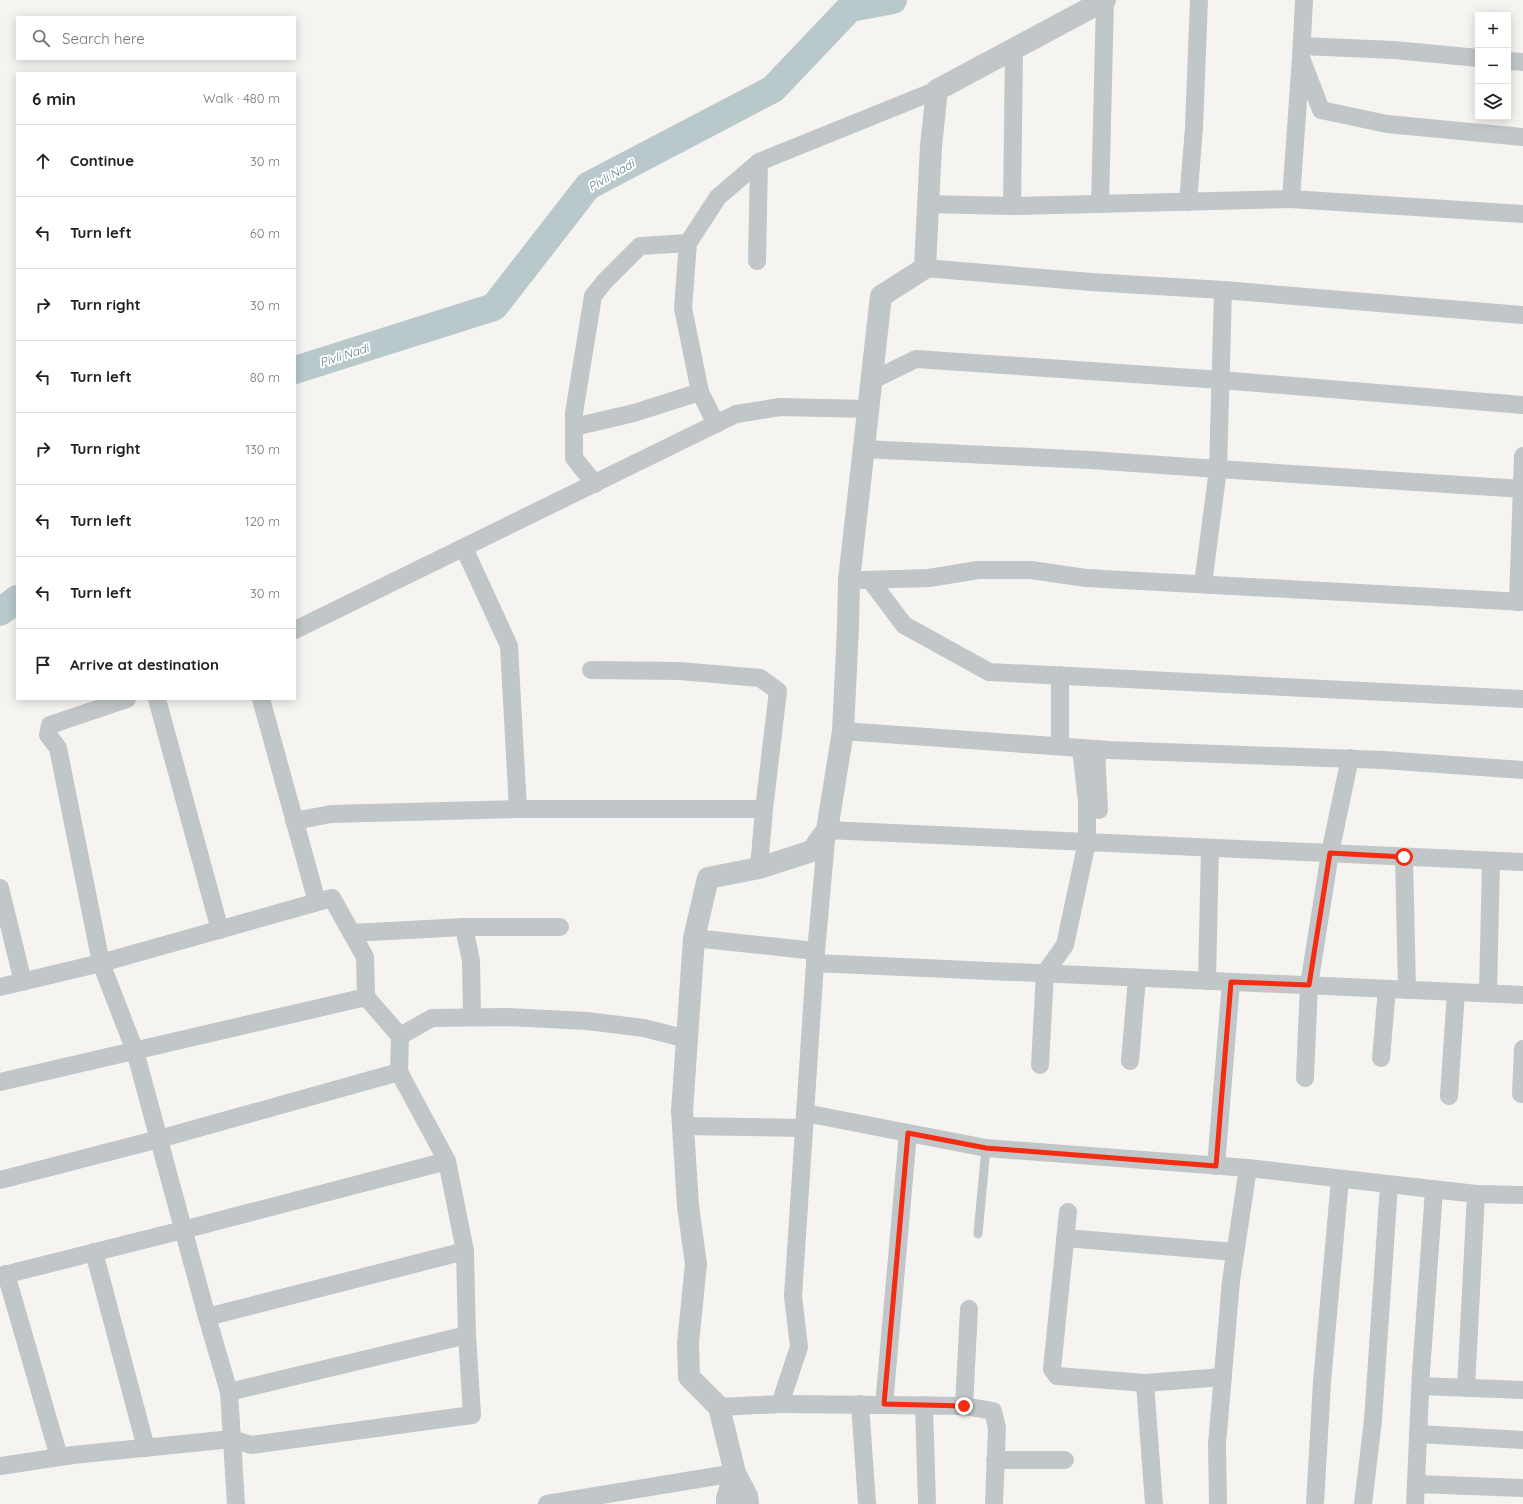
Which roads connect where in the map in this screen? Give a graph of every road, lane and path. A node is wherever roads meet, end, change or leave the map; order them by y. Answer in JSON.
{"nodes":[{"id":1,"x":1105,"y":0,"type":"edge"},
{"id":2,"x":1199,"y":0,"type":"edge"},
{"id":3,"x":1304,"y":0,"type":"edge"},
{"id":4,"x":1014,"y":49,"type":"junction"},
{"id":5,"x":1302,"y":52,"type":"junction"},
{"id":6,"x":1475,"y":58,"type":"edge"},
{"id":7,"x":1511,"y":61,"type":"edge"},
{"id":8,"x":1523,"y":62,"type":"edge"},
{"id":9,"x":937,"y":90,"type":"junction"},
{"id":10,"x":1523,"y":137,"type":"edge"},
{"id":11,"x":759,"y":162,"type":"junction"},
{"id":12,"x":1291,"y":199,"type":"junction"},
{"id":13,"x":1188,"y":202,"type":"junction"},
{"id":14,"x":928,"y":204,"type":"junction"},
{"id":15,"x":1100,"y":204,"type":"junction"},
{"id":16,"x":1012,"y":206,"type":"junction"},
{"id":17,"x":1523,"y":214,"type":"edge"},
{"id":18,"x":688,"y":243,"type":"junction"},
{"id":19,"x":757,"y":261,"type":"dead end"},
{"id":20,"x":925,"y":268,"type":"junction"},
{"id":21,"x":1223,"y":290,"type":"junction"},
{"id":22,"x":1523,"y":315,"type":"edge"},
{"id":23,"x":1221,"y":380,"type":"junction"},
{"id":24,"x":871,"y":381,"type":"junction"},
{"id":25,"x":700,"y":392,"type":"junction"},
{"id":26,"x":1523,"y":405,"type":"edge"},
{"id":27,"x":868,"y":409,"type":"junction"},
{"id":28,"x":716,"y":424,"type":"junction"},
{"id":29,"x":574,"y":427,"type":"junction"},
{"id":30,"x":863,"y":449,"type":"junction"},
{"id":31,"x":1523,"y":456,"type":"edge"},
{"id":32,"x":1218,"y":469,"type":"junction"},
{"id":33,"x":595,"y":484,"type":"junction"},
{"id":34,"x":1522,"y":489,"type":"edge"},
{"id":35,"x":464,"y":548,"type":"junction"},
{"id":36,"x":849,"y":580,"type":"junction"},
{"id":37,"x":871,"y":581,"type":"junction"},
{"id":38,"x":1203,"y":584,"type":"junction"},
{"id":39,"x":1520,"y":602,"type":"edge"},
{"id":40,"x":296,"y":630,"type":"edge"},
{"id":41,"x":591,"y":670,"type":"dead end"},
{"id":42,"x":1060,"y":675,"type":"junction"},
{"id":43,"x":1523,"y":699,"type":"edge"},
{"id":44,"x":123,"y":700,"type":"edge"},
{"id":45,"x":157,"y":700,"type":"edge"},
{"id":46,"x":261,"y":700,"type":"edge"},
{"id":47,"x":842,"y":731,"type":"junction"},
{"id":48,"x":1060,"y":746,"type":"junction"},
{"id":49,"x":1088,"y":748,"type":"junction"},
{"id":50,"x":1350,"y":758,"type":"junction"},
{"id":51,"x":1523,"y":770,"type":"edge"},
{"id":52,"x":518,"y":809,"type":"junction"},
{"id":53,"x":764,"y":809,"type":"junction"},
{"id":54,"x":294,"y":821,"type":"junction"},
{"id":55,"x":827,"y":830,"type":"junction"},
{"id":56,"x":1093,"y":842,"type":"junction"},
{"id":57,"x":1210,"y":848,"type":"junction"},
{"id":58,"x":1330,"y":853,"type":"junction"},
{"id":59,"x":1404,"y":857,"type":"junction"},
{"id":60,"x":1491,"y":861,"type":"junction"},
{"id":61,"x":1523,"y":862,"type":"edge"},
{"id":62,"x":759,"y":868,"type":"junction"},
{"id":63,"x":0,"y":888,"type":"edge"},
{"id":64,"x":317,"y":902,"type":"junction"},
{"id":65,"x":464,"y":927,"type":"junction"},
{"id":66,"x":560,"y":927,"type":"dead end"},
{"id":67,"x":220,"y":930,"type":"junction"},
{"id":68,"x":352,"y":933,"type":"junction"},
{"id":69,"x":694,"y":938,"type":"junction"},
{"id":70,"x":816,"y":957,"type":"junction"},
{"id":71,"x":101,"y":962,"type":"junction"},
{"id":72,"x":1045,"y":974,"type":"junction"},
{"id":73,"x":1137,"y":978,"type":"junction"},
{"id":74,"x":1207,"y":981,"type":"junction"},
{"id":75,"x":23,"y":982,"type":"junction"},
{"id":76,"x":1231,"y":982,"type":"junction"},
{"id":77,"x":1309,"y":985,"type":"junction"},
{"id":78,"x":0,"y":987,"type":"edge"},
{"id":79,"x":1386,"y":989,"type":"junction"},
{"id":80,"x":1408,"y":990,"type":"junction"},
{"id":81,"x":1456,"y":992,"type":"junction"},
{"id":82,"x":1488,"y":994,"type":"junction"},
{"id":83,"x":1523,"y":995,"type":"edge"},
{"id":84,"x":366,"y":997,"type":"junction"},
{"id":85,"x":472,"y":1017,"type":"junction"},
{"id":86,"x":400,"y":1036,"type":"junction"},
{"id":87,"x":687,"y":1039,"type":"junction"},
{"id":88,"x":1523,"y":1049,"type":"edge"},
{"id":89,"x":135,"y":1051,"type":"junction"},
{"id":90,"x":1381,"y":1058,"type":"dead end"},
{"id":91,"x":1130,"y":1061,"type":"dead end"},
{"id":92,"x":1040,"y":1065,"type":"dead end"},
{"id":93,"x":399,"y":1072,"type":"junction"},
{"id":94,"x":1305,"y":1078,"type":"dead end"},
{"id":95,"x":0,"y":1082,"type":"edge"},
{"id":96,"x":1521,"y":1094,"type":"dead end"},
{"id":97,"x":1449,"y":1096,"type":"dead end"},
{"id":98,"x":804,"y":1120,"type":"junction"},
{"id":99,"x":683,"y":1126,"type":"junction"},
{"id":100,"x":908,"y":1133,"type":"junction"},
{"id":101,"x":159,"y":1139,"type":"junction"},
{"id":102,"x":986,"y":1148,"type":"junction"},
{"id":103,"x":447,"y":1161,"type":"junction"},
{"id":104,"x":1216,"y":1166,"type":"junction"},
{"id":105,"x":1248,"y":1168,"type":"junction"},
{"id":106,"x":1340,"y":1179,"type":"junction"},
{"id":107,"x":0,"y":1180,"type":"edge"},
{"id":108,"x":1389,"y":1185,"type":"junction"},
{"id":109,"x":1434,"y":1190,"type":"junction"},
{"id":110,"x":1476,"y":1194,"type":"junction"},
{"id":111,"x":1523,"y":1195,"type":"edge"},
{"id":112,"x":1068,"y":1212,"type":"dead end"},
{"id":113,"x":183,"y":1230,"type":"junction"},
{"id":114,"x":978,"y":1234,"type":"dead end"},
{"id":115,"x":1065,"y":1238,"type":"junction"},
{"id":116,"x":465,"y":1251,"type":"junction"},
{"id":117,"x":94,"y":1252,"type":"junction"},
{"id":118,"x":1235,"y":1252,"type":"junction"},
{"id":119,"x":3,"y":1275,"type":"edge"},
{"id":120,"x":969,"y":1309,"type":"dead end"},
{"id":121,"x":207,"y":1317,"type":"junction"},
{"id":122,"x":467,"y":1335,"type":"junction"},
{"id":123,"x":1223,"y":1377,"type":"junction"},
{"id":124,"x":1145,"y":1383,"type":"junction"},
{"id":125,"x":1421,"y":1386,"type":"junction"},
{"id":126,"x":1466,"y":1388,"type":"junction"},
{"id":127,"x":1523,"y":1390,"type":"edge"},
{"id":128,"x":229,"y":1392,"type":"junction"},
{"id":129,"x":780,"y":1404,"type":"junction"},
{"id":130,"x":860,"y":1404,"type":"junction"},
{"id":131,"x":884,"y":1404,"type":"junction"},
{"id":132,"x":924,"y":1405,"type":"junction"},
{"id":133,"x":964,"y":1406,"type":"junction"},
{"id":134,"x":719,"y":1407,"type":"junction"},
{"id":135,"x":1418,"y":1434,"type":"junction"},
{"id":136,"x":232,"y":1439,"type":"junction"},
{"id":137,"x":1523,"y":1440,"type":"edge"},
{"id":138,"x":146,"y":1448,"type":"junction"},
{"id":139,"x":59,"y":1457,"type":"junction"},
{"id":140,"x":995,"y":1460,"type":"junction"},
{"id":141,"x":1065,"y":1460,"type":"dead end"},
{"id":142,"x":0,"y":1466,"type":"edge"},
{"id":143,"x":734,"y":1473,"type":"junction"},
{"id":144,"x":1416,"y":1484,"type":"junction"},
{"id":145,"x":1523,"y":1488,"type":"edge"},
{"id":146,"x":236,"y":1504,"type":"edge"},
{"id":147,"x":547,"y":1504,"type":"edge"},
{"id":148,"x":727,"y":1504,"type":"edge"},
{"id":149,"x":748,"y":1504,"type":"edge"},
{"id":150,"x":867,"y":1504,"type":"edge"},
{"id":151,"x":927,"y":1504,"type":"edge"},
{"id":152,"x":994,"y":1504,"type":"edge"},
{"id":153,"x":1154,"y":1504,"type":"edge"},
{"id":154,"x":1218,"y":1504,"type":"edge"},
{"id":155,"x":1315,"y":1504,"type":"edge"},
{"id":156,"x":1363,"y":1504,"type":"edge"},
{"id":157,"x":1415,"y":1504,"type":"edge"}],
"edges":[{"from":1,"to":4,"type":"street"},
{"from":1,"to":15,"type":"street"},
{"from":2,"to":13,"type":"street"},
{"from":3,"to":5,"type":"street"},
{"from":4,"to":9,"type":"street"},
{"from":4,"to":16,"type":"street"},
{"from":5,"to":6,"type":"street"},
{"from":5,"to":10,"type":"street"},
{"from":5,"to":12,"type":"street"},
{"from":7,"to":8,"type":"street"},
{"from":9,"to":11,"type":"street"},
{"from":9,"to":14,"type":"street"},
{"from":11,"to":18,"type":"street"},
{"from":11,"to":19,"type":"street"},
{"from":12,"to":13,"type":"street"},
{"from":12,"to":17,"type":"street"},
{"from":13,"to":15,"type":"street"},
{"from":14,"to":16,"type":"street"},
{"from":14,"to":20,"type":"street"},
{"from":15,"to":16,"type":"street"},
{"from":18,"to":25,"type":"street"},
{"from":18,"to":29,"type":"street"},
{"from":20,"to":21,"type":"street"},
{"from":20,"to":24,"type":"street"},
{"from":21,"to":22,"type":"street"},
{"from":21,"to":23,"type":"street"},
{"from":23,"to":24,"type":"street"},
{"from":23,"to":26,"type":"street"},
{"from":23,"to":32,"type":"street"},
{"from":24,"to":27,"type":"street"},
{"from":25,"to":28,"type":"street"},
{"from":25,"to":29,"type":"street"},
{"from":27,"to":28,"type":"street"},
{"from":27,"to":30,"type":"street"},
{"from":28,"to":33,"type":"street"},
{"from":29,"to":33,"type":"street"},
{"from":30,"to":32,"type":"street"},
{"from":30,"to":36,"type":"street"},
{"from":31,"to":34,"type":"street"},
{"from":32,"to":34,"type":"street"},
{"from":32,"to":38,"type":"street"},
{"from":33,"to":35,"type":"street"},
{"from":34,"to":39,"type":"street"},
{"from":35,"to":40,"type":"street"},
{"from":35,"to":52,"type":"street"},
{"from":36,"to":37,"type":"street"},
{"from":36,"to":47,"type":"street"},
{"from":37,"to":38,"type":"street"},
{"from":37,"to":42,"type":"street"},
{"from":38,"to":39,"type":"street"},
{"from":41,"to":53,"type":"street"},
{"from":42,"to":43,"type":"street"},
{"from":42,"to":48,"type":"street"},
{"from":44,"to":71,"type":"street"},
{"from":45,"to":67,"type":"street"},
{"from":46,"to":54,"type":"street"},
{"from":47,"to":48,"type":"street"},
{"from":47,"to":55,"type":"street"},
{"from":48,"to":49,"type":"street"},
{"from":49,"to":50,"type":"street"},
{"from":49,"to":56,"type":"street"},
{"from":50,"to":51,"type":"street"},
{"from":50,"to":58,"type":"street"},
{"from":52,"to":53,"type":"street"},
{"from":52,"to":54,"type":"street"},
{"from":53,"to":62,"type":"street"},
{"from":54,"to":64,"type":"street"},
{"from":55,"to":56,"type":"street"},
{"from":55,"to":62,"type":"street"},
{"from":55,"to":70,"type":"street"},
{"from":56,"to":57,"type":"street"},
{"from":56,"to":72,"type":"street"},
{"from":57,"to":58,"type":"street"},
{"from":57,"to":74,"type":"street"},
{"from":58,"to":59,"type":"street"},
{"from":58,"to":77,"type":"street"},
{"from":59,"to":60,"type":"street"},
{"from":59,"to":80,"type":"street"},
{"from":60,"to":61,"type":"street"},
{"from":60,"to":82,"type":"street"},
{"from":62,"to":69,"type":"street"},
{"from":63,"to":75,"type":"street"},
{"from":64,"to":67,"type":"street"},
{"from":64,"to":68,"type":"street"},
{"from":65,"to":66,"type":"street"},
{"from":65,"to":68,"type":"street"},
{"from":65,"to":85,"type":"street"},
{"from":67,"to":71,"type":"street"},
{"from":68,"to":84,"type":"street"},
{"from":69,"to":70,"type":"street"},
{"from":69,"to":87,"type":"street"},
{"from":70,"to":72,"type":"street"},
{"from":70,"to":98,"type":"street"},
{"from":71,"to":75,"type":"street"},
{"from":71,"to":89,"type":"street"},
{"from":72,"to":73,"type":"street"},
{"from":72,"to":92,"type":"street"},
{"from":73,"to":74,"type":"street"},
{"from":73,"to":91,"type":"street"},
{"from":74,"to":76,"type":"street"},
{"from":75,"to":78,"type":"street"},
{"from":76,"to":77,"type":"street"},
{"from":76,"to":104,"type":"street"},
{"from":77,"to":79,"type":"street"},
{"from":77,"to":94,"type":"street"},
{"from":79,"to":80,"type":"street"},
{"from":79,"to":90,"type":"street"},
{"from":80,"to":81,"type":"street"},
{"from":81,"to":82,"type":"street"},
{"from":81,"to":97,"type":"street"},
{"from":82,"to":83,"type":"street"},
{"from":84,"to":86,"type":"street"},
{"from":84,"to":89,"type":"street"},
{"from":85,"to":86,"type":"street"},
{"from":85,"to":87,"type":"street"},
{"from":86,"to":93,"type":"street"},
{"from":87,"to":99,"type":"street"},
{"from":88,"to":96,"type":"street"},
{"from":89,"to":95,"type":"street"},
{"from":89,"to":101,"type":"street"},
{"from":93,"to":101,"type":"street"},
{"from":93,"to":103,"type":"street"},
{"from":98,"to":99,"type":"street"},
{"from":98,"to":100,"type":"street"},
{"from":98,"to":129,"type":"street"},
{"from":99,"to":134,"type":"street"},
{"from":100,"to":102,"type":"street"},
{"from":100,"to":131,"type":"street"},
{"from":101,"to":107,"type":"street"},
{"from":101,"to":113,"type":"street"},
{"from":102,"to":104,"type":"street"},
{"from":102,"to":114,"type":"lane"},
{"from":103,"to":113,"type":"street"},
{"from":103,"to":116,"type":"street"},
{"from":104,"to":105,"type":"street"},
{"from":105,"to":106,"type":"street"},
{"from":105,"to":118,"type":"street"},
{"from":106,"to":108,"type":"street"},
{"from":106,"to":155,"type":"street"},
{"from":108,"to":109,"type":"street"},
{"from":108,"to":156,"type":"street"},
{"from":109,"to":110,"type":"street"},
{"from":109,"to":125,"type":"street"},
{"from":110,"to":111,"type":"street"},
{"from":110,"to":126,"type":"street"},
{"from":112,"to":115,"type":"street"},
{"from":113,"to":117,"type":"street"},
{"from":113,"to":121,"type":"street"},
{"from":115,"to":118,"type":"street"},
{"from":115,"to":124,"type":"street"},
{"from":116,"to":121,"type":"street"},
{"from":116,"to":122,"type":"street"},
{"from":117,"to":119,"type":"street"},
{"from":117,"to":138,"type":"street"},
{"from":118,"to":123,"type":"street"},
{"from":119,"to":139,"type":"street"},
{"from":120,"to":133,"type":"street"},
{"from":121,"to":128,"type":"street"},
{"from":122,"to":128,"type":"street"},
{"from":122,"to":136,"type":"street"},
{"from":123,"to":124,"type":"street"},
{"from":123,"to":154,"type":"street"},
{"from":124,"to":153,"type":"street"},
{"from":125,"to":126,"type":"street"},
{"from":125,"to":135,"type":"street"},
{"from":126,"to":127,"type":"street"},
{"from":128,"to":136,"type":"street"},
{"from":129,"to":130,"type":"street"},
{"from":129,"to":134,"type":"street"},
{"from":130,"to":131,"type":"street"},
{"from":130,"to":150,"type":"street"},
{"from":131,"to":132,"type":"street"},
{"from":132,"to":133,"type":"street"},
{"from":132,"to":151,"type":"street"},
{"from":133,"to":140,"type":"street"},
{"from":134,"to":143,"type":"street"},
{"from":135,"to":137,"type":"street"},
{"from":135,"to":144,"type":"street"},
{"from":136,"to":138,"type":"street"},
{"from":136,"to":146,"type":"street"},
{"from":138,"to":139,"type":"street"},
{"from":139,"to":142,"type":"street"},
{"from":140,"to":141,"type":"street"},
{"from":140,"to":152,"type":"street"},
{"from":143,"to":147,"type":"street"},
{"from":143,"to":148,"type":"street"},
{"from":143,"to":149,"type":"street"},
{"from":144,"to":145,"type":"street"},
{"from":144,"to":157,"type":"street"}]}
